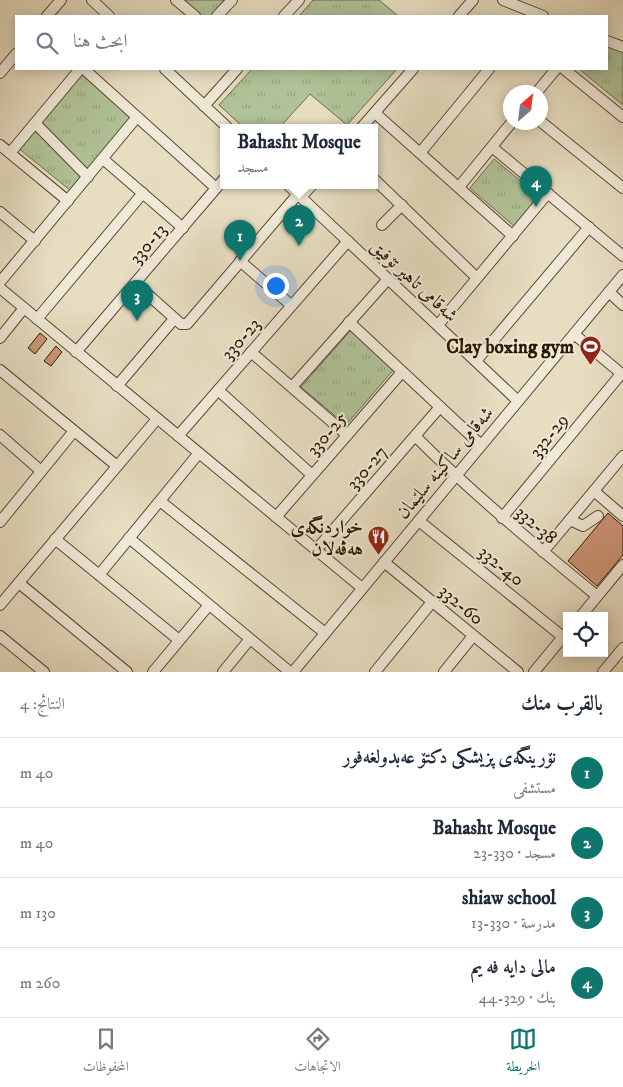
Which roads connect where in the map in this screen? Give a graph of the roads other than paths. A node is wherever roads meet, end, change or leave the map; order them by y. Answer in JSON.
{"nodes":[{"id":1,"x":61,"y":0,"type":"edge"},
{"id":2,"x":92,"y":0,"type":"edge"},
{"id":3,"x":176,"y":0,"type":"edge"},
{"id":4,"x":232,"y":0,"type":"edge"},
{"id":5,"x":299,"y":0,"type":"edge"},
{"id":6,"x":474,"y":0,"type":"edge"},
{"id":7,"x":502,"y":0,"type":"edge"},
{"id":8,"x":48,"y":15,"type":"edge"},
{"id":9,"x":108,"y":15,"type":"edge"},
{"id":10,"x":194,"y":15,"type":"edge"},
{"id":11,"x":217,"y":15,"type":"edge"},
{"id":12,"x":285,"y":15,"type":"edge"},
{"id":13,"x":460,"y":15,"type":"edge"},
{"id":14,"x":537,"y":15,"type":"edge"},
{"id":15,"x":608,"y":40,"type":"edge"},
{"id":16,"x":623,"y":47,"type":"edge"},
{"id":17,"x":15,"y":55,"type":"edge"},
{"id":18,"x":81,"y":70,"type":"edge"},
{"id":19,"x":83,"y":70,"type":"edge"},
{"id":20,"x":166,"y":70,"type":"edge"},
{"id":21,"x":236,"y":70,"type":"edge"},
{"id":22,"x":413,"y":70,"type":"edge"},
{"id":23,"x":488,"y":70,"type":"edge"},
{"id":24,"x":555,"y":70,"type":"edge"},
{"id":25,"x":565,"y":70,"type":"edge"},
{"id":26,"x":0,"y":74,"type":"edge"},
{"id":27,"x":543,"y":85,"type":"edge"},
{"id":28,"x":204,"y":106,"type":"junction"},
{"id":29,"x":374,"y":113,"type":"junction"},
{"id":30,"x":623,"y":116,"type":"edge"},
{"id":31,"x":137,"y":117,"type":"junction"},
{"id":32,"x":35,"y":123,"type":"junction"},
{"id":33,"x":224,"y":124,"type":"edge"},
{"id":34,"x":365,"y":124,"type":"edge"},
{"id":35,"x":548,"y":127,"type":"edge"},
{"id":36,"x":506,"y":130,"type":"edge"},
{"id":37,"x":0,"y":145,"type":"edge"},
{"id":38,"x":492,"y":147,"type":"junction"},
{"id":39,"x":10,"y":153,"type":"junction"},
{"id":40,"x":420,"y":153,"type":"junction"},
{"id":41,"x":103,"y":159,"type":"junction"},
{"id":42,"x":88,"y":177,"type":"junction"},
{"id":43,"x":378,"y":183,"type":"edge"},
{"id":44,"x":220,"y":184,"type":"edge"},
{"id":45,"x":459,"y":187,"type":"junction"},
{"id":46,"x":216,"y":188,"type":"junction"},
{"id":47,"x":623,"y":188,"type":"edge"},
{"id":48,"x":292,"y":189,"type":"edge"},
{"id":49,"x":308,"y":189,"type":"edge"},
{"id":50,"x":142,"y":193,"type":"junction"},
{"id":51,"x":548,"y":193,"type":"junction"},
{"id":52,"x":300,"y":196,"type":"junction"},
{"id":53,"x":68,"y":200,"type":"junction"},
{"id":54,"x":402,"y":205,"type":"junction"},
{"id":55,"x":0,"y":212,"type":"edge"},
{"id":56,"x":382,"y":225,"type":"dead end"},
{"id":57,"x":589,"y":227,"type":"junction"},
{"id":58,"x":183,"y":228,"type":"junction"},
{"id":59,"x":513,"y":236,"type":"junction"},
{"id":60,"x":35,"y":241,"type":"junction"},
{"id":61,"x":348,"y":241,"type":"junction"},
{"id":62,"x":623,"y":256,"type":"edge"},
{"id":63,"x":240,"y":261,"type":"junction"},
{"id":64,"x":623,"y":275,"type":"edge"},
{"id":65,"x":478,"y":278,"type":"junction"},
{"id":66,"x":388,"y":279,"type":"junction"},
{"id":67,"x":0,"y":282,"type":"edge"},
{"id":68,"x":135,"y":283,"type":"junction"},
{"id":69,"x":0,"y":288,"type":"edge"},
{"id":70,"x":609,"y":292,"type":"junction"},
{"id":71,"x":623,"y":304,"type":"edge"},
{"id":72,"x":291,"y":306,"type":"junction"},
{"id":73,"x":24,"y":308,"type":"junction"},
{"id":74,"x":37,"y":319,"type":"junction"},
{"id":75,"x":174,"y":319,"type":"junction"},
{"id":76,"x":349,"y":322,"type":"junction"},
{"id":77,"x":438,"y":325,"type":"junction"},
{"id":78,"x":574,"y":334,"type":"junction"},
{"id":79,"x":0,"y":338,"type":"edge"},
{"id":80,"x":76,"y":352,"type":"junction"},
{"id":81,"x":251,"y":352,"type":"junction"},
{"id":82,"x":476,"y":361,"type":"junction"},
{"id":83,"x":0,"y":370,"type":"edge"},
{"id":84,"x":402,"y":372,"type":"junction"},
{"id":85,"x":622,"y":374,"type":"edge"},
{"id":86,"x":117,"y":386,"type":"junction"},
{"id":87,"x":292,"y":387,"type":"junction"},
{"id":88,"x":218,"y":390,"type":"junction"},
{"id":89,"x":518,"y":401,"type":"junction"},
{"id":90,"x":440,"y":407,"type":"junction"},
{"id":91,"x":157,"y":419,"type":"junction"},
{"id":92,"x":74,"y":431,"type":"junction"},
{"id":93,"x":0,"y":435,"type":"edge"},
{"id":94,"x":347,"y":435,"type":"junction"},
{"id":95,"x":178,"y":436,"type":"junction"},
{"id":96,"x":416,"y":437,"type":"junction"},
{"id":97,"x":481,"y":445,"type":"junction"},
{"id":98,"x":199,"y":453,"type":"junction"},
{"id":99,"x":623,"y":456,"type":"edge"},
{"id":100,"x":117,"y":466,"type":"junction"},
{"id":101,"x":41,"y":472,"type":"junction"},
{"id":102,"x":312,"y":475,"type":"junction"},
{"id":103,"x":456,"y":477,"type":"junction"},
{"id":104,"x":594,"y":491,"type":"junction"},
{"id":105,"x":160,"y":501,"type":"junction"},
{"id":106,"x":598,"y":516,"type":"dead end"},
{"id":107,"x":623,"y":516,"type":"edge"},
{"id":108,"x":276,"y":517,"type":"junction"},
{"id":109,"x":502,"y":518,"type":"junction"},
{"id":110,"x":570,"y":520,"type":"junction"},
{"id":111,"x":418,"y":521,"type":"junction"},
{"id":112,"x":0,"y":522,"type":"edge"},
{"id":113,"x":129,"y":538,"type":"junction"},
{"id":114,"x":55,"y":540,"type":"junction"},
{"id":115,"x":316,"y":550,"type":"junction"},
{"id":116,"x":543,"y":552,"type":"junction"},
{"id":117,"x":384,"y":562,"type":"junction"},
{"id":118,"x":623,"y":565,"type":"edge"},
{"id":119,"x":99,"y":575,"type":"junction"},
{"id":120,"x":18,"y":583,"type":"junction"},
{"id":121,"x":362,"y":588,"type":"junction"},
{"id":122,"x":597,"y":596,"type":"junction"},
{"id":123,"x":432,"y":602,"type":"junction"},
{"id":124,"x":0,"y":604,"type":"edge"},
{"id":125,"x":209,"y":605,"type":"junction"},
{"id":126,"x":583,"y":612,"type":"edge"},
{"id":127,"x":563,"y":632,"type":"edge"},
{"id":128,"x":325,"y":633,"type":"junction"},
{"id":129,"x":0,"y":636,"type":"edge"},
{"id":130,"x":473,"y":636,"type":"junction"},
{"id":131,"x":563,"y":636,"type":"edge"},
{"id":132,"x":250,"y":639,"type":"junction"},
{"id":133,"x":180,"y":640,"type":"junction"},
{"id":134,"x":623,"y":648,"type":"edge"},
{"id":135,"x":43,"y":672,"type":"edge"},
{"id":136,"x":127,"y":672,"type":"edge"},
{"id":137,"x":153,"y":672,"type":"edge"},
{"id":138,"x":223,"y":672,"type":"edge"},
{"id":139,"x":292,"y":672,"type":"edge"},
{"id":140,"x":375,"y":672,"type":"edge"},
{"id":141,"x":444,"y":672,"type":"edge"},
{"id":142,"x":518,"y":672,"type":"edge"},
{"id":143,"x":534,"y":672,"type":"edge"},
{"id":144,"x":603,"y":672,"type":"edge"}],
"edges":[{"from":1,"to":8,"type":"street"},
{"from":2,"to":9,"type":"street"},
{"from":3,"to":10,"type":"street"},
{"from":4,"to":11,"type":"street"},
{"from":5,"to":12,"type":"street"},
{"from":6,"to":13,"type":"street"},
{"from":7,"to":14,"type":"street"},
{"from":15,"to":16,"type":"street"},
{"from":17,"to":26,"type":"street"},
{"from":18,"to":32,"type":"street"},
{"from":19,"to":31,"type":"street"},
{"from":20,"to":28,"type":"street"},
{"from":21,"to":28,"type":"street"},
{"from":22,"to":29,"type":"street"},
{"from":23,"to":40,"type":"street"},
{"from":24,"to":27,"type":"street"},
{"from":25,"to":30,"type":"street"},
{"from":28,"to":33,"type":"street"},
{"from":29,"to":34,"type":"street"},
{"from":29,"to":40,"type":"street"},
{"from":31,"to":41,"type":"street"},
{"from":31,"to":46,"type":"street"},
{"from":32,"to":39,"type":"street"},
{"from":32,"to":42,"type":"street"},
{"from":35,"to":47,"type":"street"},
{"from":36,"to":38,"type":"street"},
{"from":37,"to":39,"type":"street"},
{"from":38,"to":45,"type":"street"},
{"from":38,"to":51,"type":"street"},
{"from":39,"to":53,"type":"street"},
{"from":40,"to":45,"type":"street"},
{"from":41,"to":42,"type":"street"},
{"from":41,"to":50,"type":"street"},
{"from":42,"to":53,"type":"street"},
{"from":43,"to":54,"type":"street"},
{"from":44,"to":46,"type":"street","name":"330-13"},
{"from":45,"to":59,"type":"street"},
{"from":46,"to":58,"type":"street","name":"330-13"},
{"from":48,"to":52,"type":"street","name":"شەقامی تاهیر تۆفیق"},
{"from":49,"to":52,"type":"street"},
{"from":50,"to":58,"type":"street"},
{"from":50,"to":74,"type":"street"},
{"from":51,"to":57,"type":"street"},
{"from":51,"to":59,"type":"street"},
{"from":52,"to":61,"type":"street","name":"شەقامی تاهیر تۆفیق"},
{"from":52,"to":63,"type":"street"},
{"from":53,"to":60,"type":"street"},
{"from":54,"to":56,"type":"street"},
{"from":54,"to":65,"type":"street"},
{"from":55,"to":60,"type":"street"},
{"from":57,"to":62,"type":"street"},
{"from":57,"to":82,"type":"street"},
{"from":58,"to":68,"type":"street","name":"330-13"},
{"from":59,"to":65,"type":"street"},
{"from":60,"to":67,"type":"street"},
{"from":61,"to":66,"type":"street","name":"شەقامی تاهیر تۆفیق"},
{"from":61,"to":72,"type":"street","name":"330-23"},
{"from":63,"to":72,"type":"street"},
{"from":63,"to":75,"type":"street"},
{"from":64,"to":70,"type":"street","name":"شەقامی ساکینە سلێمان"},
{"from":65,"to":77,"type":"street"},
{"from":66,"to":76,"type":"street"},
{"from":66,"to":77,"type":"street","name":"شەقامی تاهیر تۆفیق"},
{"from":68,"to":75,"type":"street"},
{"from":68,"to":80,"type":"street","name":"330-13"},
{"from":69,"to":73,"type":"street"},
{"from":70,"to":71,"type":"street"},
{"from":70,"to":78,"type":"street","name":"شەقامی ساکینە سلێمان"},
{"from":72,"to":81,"type":"street","name":"330-23"},
{"from":73,"to":74,"type":"street"},
{"from":73,"to":79,"type":"street"},
{"from":74,"to":80,"type":"street"},
{"from":75,"to":86,"type":"street"},
{"from":76,"to":84,"type":"street"},
{"from":76,"to":87,"type":"street"},
{"from":77,"to":82,"type":"street","name":"شەقامی تاهیر تۆفیق"},
{"from":78,"to":85,"type":"street"},
{"from":78,"to":89,"type":"street","name":"شەقامی ساکینە سلێمان"},
{"from":80,"to":86,"type":"street"},
{"from":81,"to":87,"type":"street"},
{"from":81,"to":88,"type":"street","name":"330-23"},
{"from":82,"to":89,"type":"street","name":"شەقامی تاهیر تۆفیق"},
{"from":83,"to":92,"type":"street"},
{"from":84,"to":90,"type":"street"},
{"from":84,"to":94,"type":"street","name":"330-25"},
{"from":85,"to":109,"type":"street","name":"332-29"},
{"from":86,"to":91,"type":"street"},
{"from":87,"to":94,"type":"street"},
{"from":88,"to":95,"type":"street","name":"330-23"},
{"from":88,"to":102,"type":"street"},
{"from":89,"to":97,"type":"street","name":"شەقامی ساکینە سلێمان"},
{"from":90,"to":96,"type":"street","name":"330-27"},
{"from":90,"to":97,"type":"street"},
{"from":91,"to":95,"type":"street"},
{"from":91,"to":100,"type":"street"},
{"from":92,"to":100,"type":"street"},
{"from":92,"to":101,"type":"street"},
{"from":93,"to":101,"type":"street"},
{"from":94,"to":102,"type":"street","name":"330-25"},
{"from":95,"to":98,"type":"street"},
{"from":96,"to":103,"type":"street","name":"332-38"},
{"from":96,"to":115,"type":"street","name":"330-27"},
{"from":97,"to":103,"type":"street","name":"شەقامی ساکینە سلێمان"},
{"from":98,"to":105,"type":"street"},
{"from":98,"to":108,"type":"street"},
{"from":99,"to":104,"type":"street"},
{"from":100,"to":114,"type":"street"},
{"from":101,"to":112,"type":"street"},
{"from":102,"to":108,"type":"street","name":"330-25"},
{"from":103,"to":109,"type":"street","name":"332-38"},
{"from":103,"to":111,"type":"street","name":"شەقامی ساکینە سلێمان"},
{"from":104,"to":107,"type":"street"},
{"from":104,"to":110,"type":"street"},
{"from":105,"to":113,"type":"street"},
{"from":105,"to":128,"type":"street"},
{"from":106,"to":110,"type":"street"},
{"from":108,"to":115,"type":"street"},
{"from":109,"to":116,"type":"street","name":"332-38"},
{"from":110,"to":116,"type":"street"},
{"from":111,"to":117,"type":"street","name":"شەقامی ساکینە سلێمان"},
{"from":111,"to":127,"type":"street","name":"332-40"},
{"from":113,"to":119,"type":"street"},
{"from":113,"to":125,"type":"street"},
{"from":114,"to":119,"type":"street"},
{"from":114,"to":120,"type":"street"},
{"from":115,"to":121,"type":"street"},
{"from":116,"to":122,"type":"street","name":"332-38"},
{"from":117,"to":121,"type":"street","name":"شەقامی ساکینە سلێمان"},
{"from":117,"to":123,"type":"street","name":"332-60"},
{"from":118,"to":122,"type":"street"},
{"from":119,"to":133,"type":"street"},
{"from":120,"to":124,"type":"street"},
{"from":120,"to":136,"type":"street"},
{"from":121,"to":128,"type":"street","name":"شەقامی ساکینە سلێمان"},
{"from":122,"to":126,"type":"street"},
{"from":123,"to":130,"type":"street","name":"332-60"},
{"from":123,"to":140,"type":"street"},
{"from":125,"to":132,"type":"street"},
{"from":125,"to":133,"type":"street"},
{"from":128,"to":139,"type":"street","name":"شەقامی ساکینە سلێمان"},
{"from":129,"to":135,"type":"street"},
{"from":130,"to":141,"type":"street"},
{"from":130,"to":142,"type":"street","name":"332-60"},
{"from":131,"to":143,"type":"street"},
{"from":132,"to":138,"type":"street"},
{"from":132,"to":139,"type":"street"},
{"from":133,"to":137,"type":"street"},
{"from":134,"to":144,"type":"street"}]}
